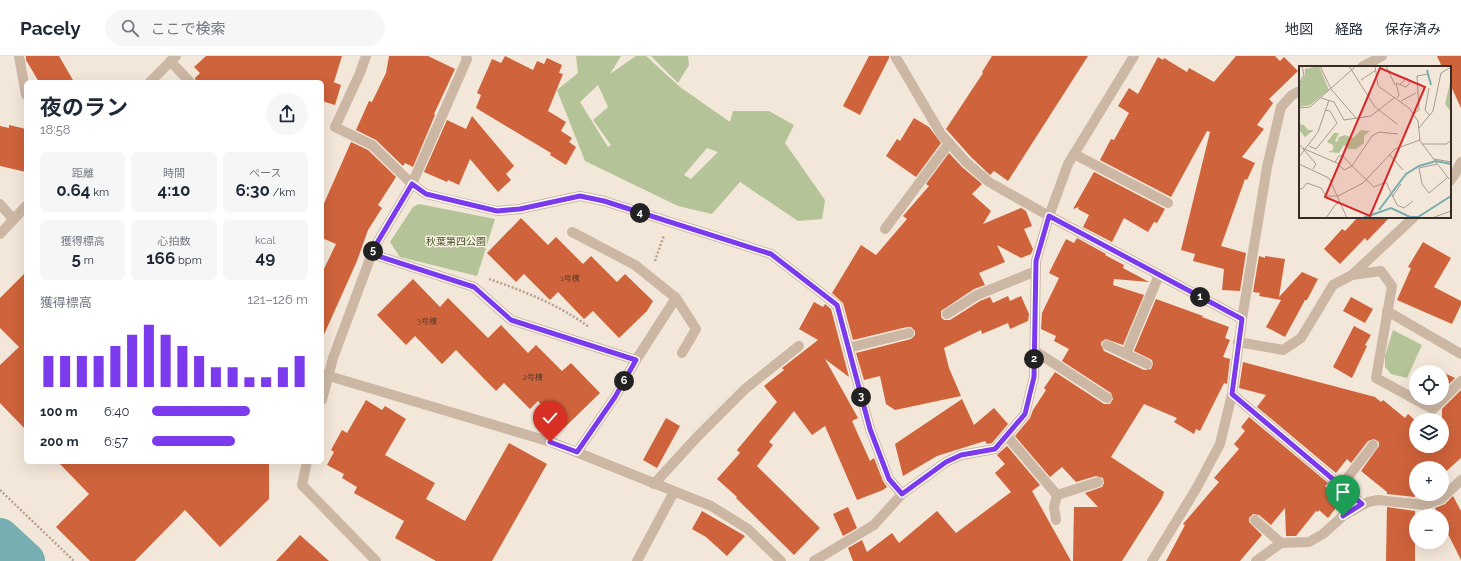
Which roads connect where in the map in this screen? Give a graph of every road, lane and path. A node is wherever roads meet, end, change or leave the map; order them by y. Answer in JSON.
{"nodes":[{"id":1,"x":19,"y":56,"type":"edge"},
{"id":2,"x":366,"y":56,"type":"edge"},
{"id":3,"x":466,"y":56,"type":"edge"},
{"id":4,"x":895,"y":56,"type":"edge"},
{"id":5,"x":1134,"y":56,"type":"edge"},
{"id":6,"x":1382,"y":56,"type":"edge"},
{"id":7,"x":173,"y":59,"type":"edge"},
{"id":8,"x":1364,"y":66,"type":"edge"},
{"id":9,"x":152,"y":80,"type":"edge"},
{"id":10,"x":189,"y":80,"type":"edge"},
{"id":11,"x":24,"y":84,"type":"edge"},
{"id":12,"x":1299,"y":92,"type":"edge"},
{"id":13,"x":949,"y":143,"type":"junction"},
{"id":14,"x":1074,"y":154,"type":"junction"},
{"id":15,"x":1461,"y":162,"type":"edge"},
{"id":16,"x":1451,"y":180,"type":"edge"},
{"id":17,"x":412,"y":184,"type":"junction"},
{"id":18,"x":1168,"y":203,"type":"dead end"},
{"id":19,"x":0,"y":204,"type":"edge"},
{"id":20,"x":24,"y":208,"type":"edge"},
{"id":21,"x":1049,"y":216,"type":"junction"},
{"id":22,"x":1413,"y":218,"type":"edge"},
{"id":23,"x":13,"y":219,"type":"junction"},
{"id":24,"x":885,"y":229,"type":"dead end"},
{"id":25,"x":572,"y":232,"type":"dead end"},
{"id":26,"x":0,"y":234,"type":"edge"},
{"id":27,"x":664,"y":235,"type":"dead end"},
{"id":28,"x":372,"y":254,"type":"junction"},
{"id":29,"x":656,"y":256,"type":"dead end"},
{"id":30,"x":1036,"y":271,"type":"junction"},
{"id":31,"x":1159,"y":275,"type":"junction"},
{"id":32,"x":1352,"y":275,"type":"junction"},
{"id":33,"x":484,"y":277,"type":"dead end"},
{"id":34,"x":676,"y":298,"type":"junction"},
{"id":35,"x":1387,"y":311,"type":"junction"},
{"id":36,"x":947,"y":314,"type":"dead end"},
{"id":37,"x":1242,"y":319,"type":"junction"},
{"id":38,"x":593,"y":330,"type":"dead end"},
{"id":39,"x":909,"y":333,"type":"dead end"},
{"id":40,"x":1238,"y":342,"type":"junction"},
{"id":41,"x":1107,"y":345,"type":"dead end"},
{"id":42,"x":799,"y":346,"type":"dead end"},
{"id":43,"x":848,"y":348,"type":"junction"},
{"id":44,"x":1035,"y":351,"type":"junction"},
{"id":45,"x":682,"y":353,"type":"dead end"},
{"id":46,"x":1126,"y":354,"type":"junction"},
{"id":47,"x":1461,"y":354,"type":"edge"},
{"id":48,"x":636,"y":360,"type":"junction"},
{"id":49,"x":1147,"y":364,"type":"dead end"},
{"id":50,"x":325,"y":374,"type":"edge"},
{"id":51,"x":1461,"y":380,"type":"edge"},
{"id":52,"x":1232,"y":394,"type":"junction"},
{"id":53,"x":1107,"y":398,"type":"dead end"},
{"id":54,"x":1008,"y":436,"type":"junction"},
{"id":55,"x":1373,"y":445,"type":"dead end"},
{"id":56,"x":577,"y":452,"type":"junction"},
{"id":57,"x":307,"y":464,"type":"edge"},
{"id":58,"x":1461,"y":480,"type":"edge"},
{"id":59,"x":1098,"y":482,"type":"dead end"},
{"id":60,"x":654,"y":484,"type":"junction"},
{"id":61,"x":1341,"y":486,"type":"junction"},
{"id":62,"x":0,"y":490,"type":"edge"},
{"id":63,"x":674,"y":492,"type":"junction"},
{"id":64,"x":902,"y":494,"type":"junction"},
{"id":65,"x":1057,"y":495,"type":"junction"},
{"id":66,"x":1362,"y":504,"type":"junction"},
{"id":67,"x":1056,"y":520,"type":"dead end"},
{"id":68,"x":1255,"y":520,"type":"dead end"},
{"id":69,"x":1281,"y":543,"type":"junction"},
{"id":70,"x":74,"y":561,"type":"edge"},
{"id":71,"x":376,"y":561,"type":"edge"},
{"id":72,"x":637,"y":561,"type":"edge"},
{"id":73,"x":782,"y":561,"type":"edge"},
{"id":74,"x":814,"y":561,"type":"edge"},
{"id":75,"x":1152,"y":561,"type":"edge"},
{"id":76,"x":1256,"y":561,"type":"edge"}],
"edges":[{"from":1,"to":11,"type":"street"},
{"from":2,"to":17,"type":"street"},
{"from":3,"to":17,"type":"street"},
{"from":4,"to":13,"type":"street"},
{"from":5,"to":14,"type":"street"},
{"from":6,"to":8,"type":"street"},
{"from":7,"to":9,"type":"street"},
{"from":7,"to":10,"type":"street"},
{"from":12,"to":37,"type":"street"},
{"from":13,"to":21,"type":"street"},
{"from":13,"to":24,"type":"street"},
{"from":14,"to":18,"type":"street"},
{"from":14,"to":21,"type":"street"},
{"from":15,"to":16,"type":"street"},
{"from":17,"to":28,"type":"street"},
{"from":17,"to":43,"type":"street"},
{"from":19,"to":23,"type":"street"},
{"from":20,"to":23,"type":"street"},
{"from":21,"to":30,"type":"street"},
{"from":21,"to":31,"type":"street"},
{"from":22,"to":32,"type":"street"},
{"from":23,"to":26,"type":"street"},
{"from":25,"to":34,"type":"street"},
{"from":27,"to":29,"type":"path"},
{"from":28,"to":48,"type":"street"},
{"from":28,"to":50,"type":"street"},
{"from":30,"to":36,"type":"street"},
{"from":30,"to":44,"type":"street"},
{"from":31,"to":37,"type":"street"},
{"from":31,"to":46,"type":"street"},
{"from":32,"to":35,"type":"street"},
{"from":32,"to":40,"type":"street"},
{"from":33,"to":38,"type":"path"},
{"from":34,"to":45,"type":"street"},
{"from":34,"to":48,"type":"street"},
{"from":35,"to":47,"type":"street"},
{"from":35,"to":51,"type":"street"},
{"from":37,"to":40,"type":"street"},
{"from":39,"to":43,"type":"street"},
{"from":40,"to":52,"type":"street"},
{"from":41,"to":46,"type":"street"},
{"from":42,"to":60,"type":"street"},
{"from":43,"to":64,"type":"street"},
{"from":44,"to":53,"type":"street"},
{"from":44,"to":54,"type":"street"},
{"from":46,"to":49,"type":"street"},
{"from":48,"to":56,"type":"street"},
{"from":50,"to":56,"type":"street"},
{"from":52,"to":61,"type":"street"},
{"from":52,"to":75,"type":"street"},
{"from":54,"to":64,"type":"street"},
{"from":54,"to":65,"type":"street"},
{"from":55,"to":61,"type":"street"},
{"from":56,"to":60,"type":"street"},
{"from":57,"to":71,"type":"street"},
{"from":58,"to":66,"type":"street"},
{"from":59,"to":65,"type":"street"},
{"from":60,"to":63,"type":"street"},
{"from":61,"to":66,"type":"street"},
{"from":62,"to":70,"type":"path"},
{"from":63,"to":72,"type":"street"},
{"from":63,"to":73,"type":"street"},
{"from":64,"to":74,"type":"street"},
{"from":65,"to":67,"type":"street"},
{"from":66,"to":69,"type":"street"},
{"from":68,"to":69,"type":"street"},
{"from":69,"to":76,"type":"street"}]}
